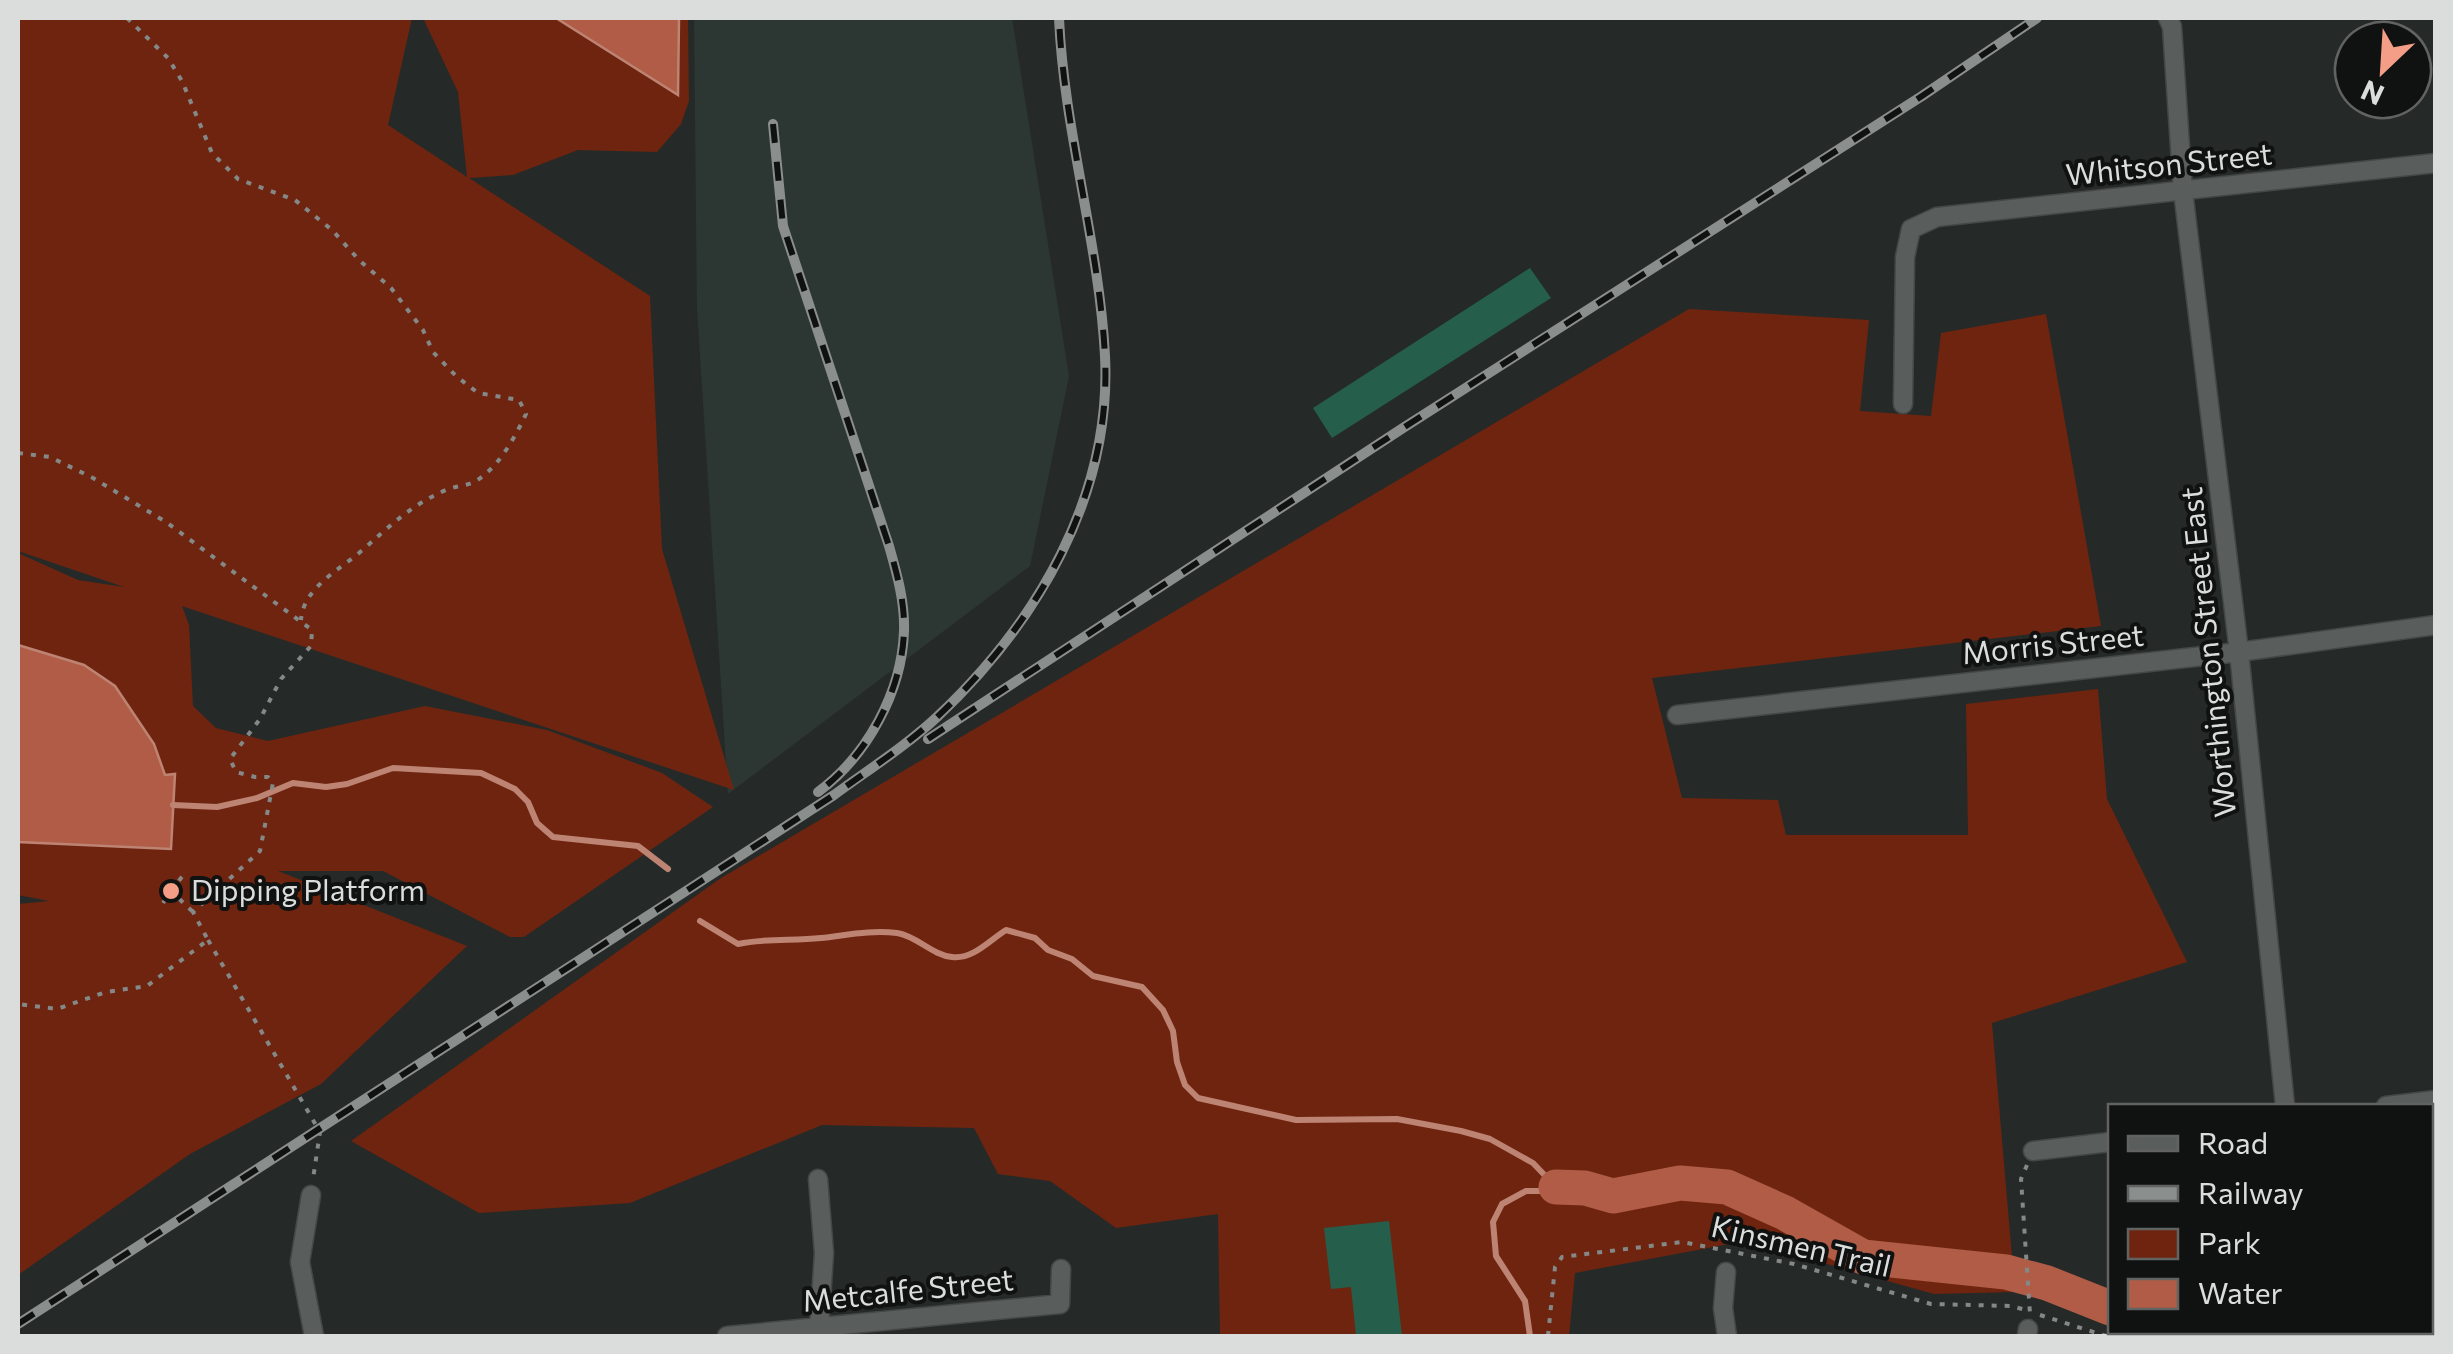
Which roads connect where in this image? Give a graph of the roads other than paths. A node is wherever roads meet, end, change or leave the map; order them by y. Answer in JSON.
{"nodes":[{"id":1,"x":2168,"y":18,"type":"edge"},
{"id":2,"x":2436,"y":163,"type":"edge"},
{"id":3,"x":2183,"y":191,"type":"junction"},
{"id":4,"x":1903,"y":404,"type":"dead end"},
{"id":5,"x":2436,"y":626,"type":"edge"},
{"id":6,"x":2238,"y":652,"type":"junction"},
{"id":7,"x":1677,"y":714,"type":"dead end"},
{"id":8,"x":2436,"y":1100,"type":"edge"},
{"id":9,"x":2284,"y":1104,"type":"edge"},
{"id":10,"x":2403,"y":1104,"type":"edge"},
{"id":11,"x":2108,"y":1142,"type":"edge"},
{"id":12,"x":2032,"y":1151,"type":"road end"},
{"id":13,"x":818,"y":1179,"type":"dead end"},
{"id":14,"x":310,"y":1195,"type":"road end"},
{"id":15,"x":1061,"y":1269,"type":"dead end"},
{"id":16,"x":1726,"y":1272,"type":"dead end"},
{"id":17,"x":819,"y":1328,"type":"junction"},
{"id":18,"x":314,"y":1336,"type":"edge"},
{"id":19,"x":728,"y":1336,"type":"edge"},
{"id":20,"x":1727,"y":1336,"type":"edge"}],
"edges":[{"from":1,"to":3,"type":"street","name":"Worthington Street East"},
{"from":2,"to":3,"type":"street","name":"Whitson Street"},
{"from":3,"to":4,"type":"street","name":"Whitson Street"},
{"from":3,"to":6,"type":"street","name":"Worthington Street East"},
{"from":5,"to":6,"type":"street","name":"Morris Street"},
{"from":6,"to":7,"type":"street","name":"Morris Street"},
{"from":6,"to":9,"type":"street","name":"Worthington Street East"},
{"from":8,"to":10,"type":"street"},
{"from":11,"to":12,"type":"street"},
{"from":13,"to":17,"type":"street"},
{"from":14,"to":18,"type":"street"},
{"from":15,"to":17,"type":"street","name":"Metcalfe Street"},
{"from":16,"to":20,"type":"street"},
{"from":17,"to":19,"type":"street","name":"Metcalfe Street"}]}
